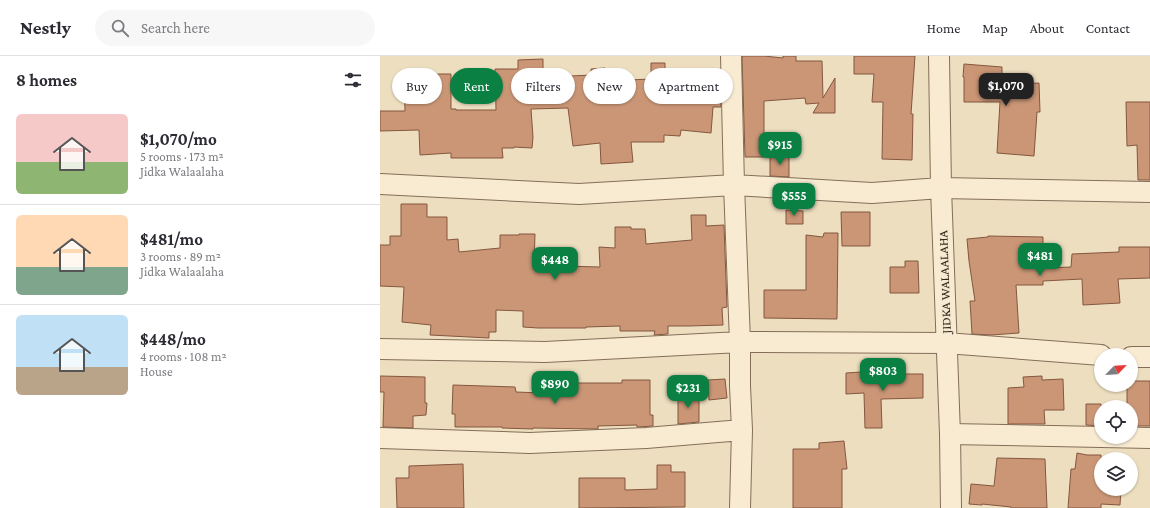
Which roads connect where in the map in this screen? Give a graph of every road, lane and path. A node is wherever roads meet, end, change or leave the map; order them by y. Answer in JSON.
{"nodes":[{"id":1,"x":731,"y":56,"type":"edge"},
{"id":2,"x":939,"y":56,"type":"edge"},
{"id":3,"x":380,"y":184,"type":"edge"},
{"id":4,"x":734,"y":185,"type":"junction"},
{"id":5,"x":941,"y":188,"type":"junction"},
{"id":6,"x":1150,"y":192,"type":"edge"},
{"id":7,"x":740,"y":342,"type":"junction"},
{"id":8,"x":946,"y":343,"type":"junction"},
{"id":9,"x":380,"y":349,"type":"edge"},
{"id":10,"x":1094,"y":354,"type":"edge"},
{"id":11,"x":1138,"y":357,"type":"edge"},
{"id":12,"x":1150,"y":357,"type":"edge"},
{"id":13,"x":742,"y":430,"type":"junction"},
{"id":14,"x":950,"y":434,"type":"junction"},
{"id":15,"x":380,"y":438,"type":"edge"},
{"id":16,"x":1150,"y":438,"type":"edge"},
{"id":17,"x":740,"y":508,"type":"edge"},
{"id":18,"x":951,"y":508,"type":"edge"}],
"edges":[{"from":1,"to":4,"type":"street"},
{"from":2,"to":5,"type":"street","name":"JIDKA WALAALAHA"},
{"from":3,"to":4,"type":"street"},
{"from":4,"to":5,"type":"street"},
{"from":4,"to":7,"type":"street"},
{"from":5,"to":6,"type":"street"},
{"from":5,"to":8,"type":"street","name":"JIDKA WALAALAHA"},
{"from":7,"to":8,"type":"street"},
{"from":7,"to":9,"type":"street"},
{"from":7,"to":13,"type":"street"},
{"from":8,"to":10,"type":"street"},
{"from":8,"to":14,"type":"street","name":"JIDKA WALAALAHA"},
{"from":11,"to":12,"type":"street"},
{"from":13,"to":15,"type":"street"},
{"from":13,"to":17,"type":"street"},
{"from":14,"to":16,"type":"street"},
{"from":14,"to":18,"type":"street","name":"JIDKA WALAALAHA"}]}
